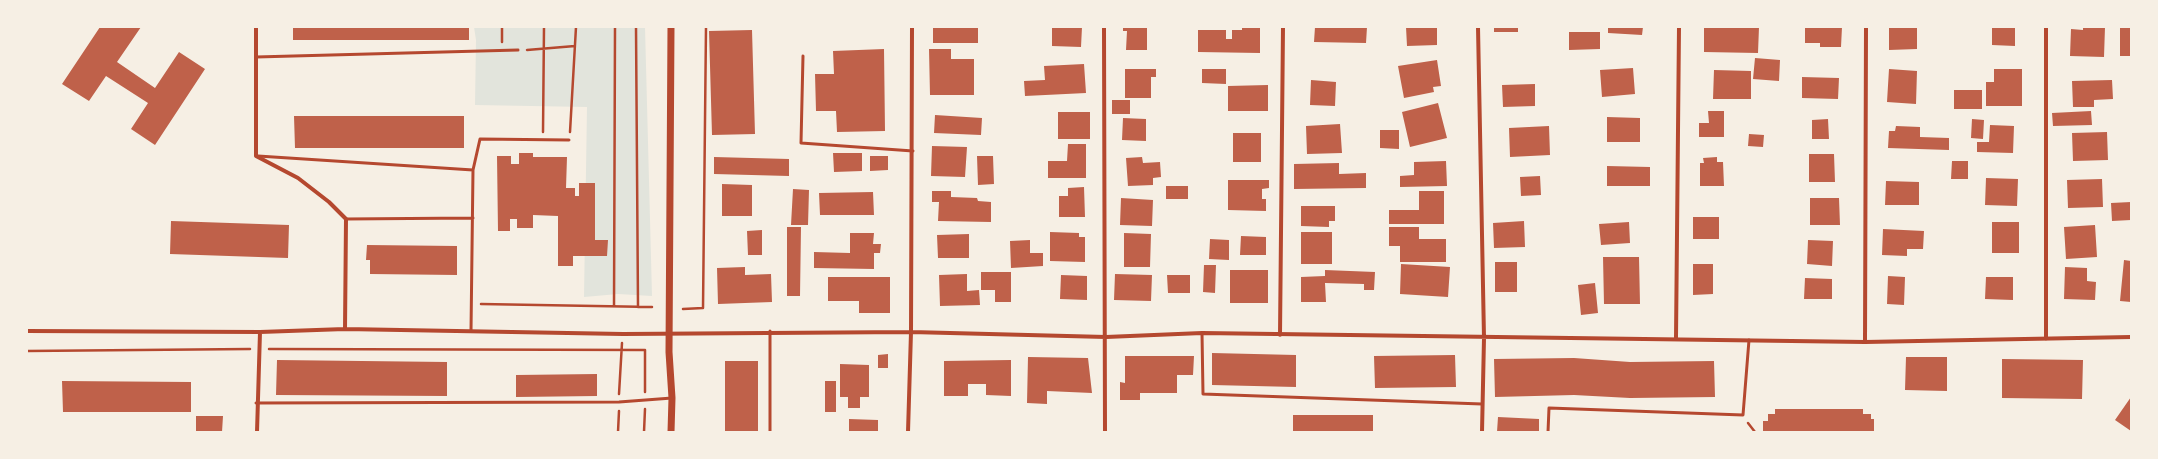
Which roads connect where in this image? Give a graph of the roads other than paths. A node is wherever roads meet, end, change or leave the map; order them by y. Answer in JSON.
{"nodes":[{"id":1,"x":256,"y":27,"type":"edge"},
{"id":2,"x":671,"y":27,"type":"edge"},
{"id":3,"x":912,"y":27,"type":"edge"},
{"id":4,"x":1104,"y":27,"type":"edge"},
{"id":5,"x":1283,"y":27,"type":"edge"},
{"id":6,"x":1478,"y":27,"type":"edge"},
{"id":7,"x":1679,"y":27,"type":"edge"},
{"id":8,"x":1866,"y":27,"type":"edge"},
{"id":9,"x":2046,"y":27,"type":"edge"},
{"id":10,"x":518,"y":50,"type":"road end"},
{"id":11,"x":803,"y":56,"type":"dead end"},
{"id":12,"x":256,"y":57,"type":"junction"},
{"id":13,"x":569,"y":140,"type":"road end"},
{"id":14,"x":913,"y":151,"type":"junction"},
{"id":15,"x":256,"y":156,"type":"junction"},
{"id":16,"x":473,"y":170,"type":"junction"},
{"id":17,"x":473,"y":218,"type":"junction"},
{"id":18,"x":346,"y":219,"type":"junction"},
{"id":19,"x":345,"y":329,"type":"junction"},
{"id":20,"x":27,"y":331,"type":"edge"},
{"id":21,"x":471,"y":331,"type":"junction"},
{"id":22,"x":770,"y":331,"type":"junction"},
{"id":23,"x":260,"y":332,"type":"junction"},
{"id":24,"x":911,"y":332,"type":"junction"},
{"id":25,"x":669,"y":333,"type":"junction"},
{"id":26,"x":1202,"y":333,"type":"junction"},
{"id":27,"x":1280,"y":335,"type":"junction"},
{"id":28,"x":1106,"y":337,"type":"junction"},
{"id":29,"x":2131,"y":337,"type":"edge"},
{"id":30,"x":1484,"y":338,"type":"junction"},
{"id":31,"x":1676,"y":338,"type":"junction"},
{"id":32,"x":2046,"y":339,"type":"junction"},
{"id":33,"x":1749,"y":340,"type":"junction"},
{"id":34,"x":1865,"y":342,"type":"junction"},
{"id":35,"x":672,"y":398,"type":"junction"},
{"id":36,"x":256,"y":403,"type":"junction"},
{"id":37,"x":1482,"y":404,"type":"junction"},
{"id":38,"x":256,"y":432,"type":"edge"},
{"id":39,"x":671,"y":432,"type":"edge"},
{"id":40,"x":770,"y":432,"type":"edge"},
{"id":41,"x":908,"y":432,"type":"edge"},
{"id":42,"x":1105,"y":432,"type":"edge"},
{"id":43,"x":1482,"y":432,"type":"edge"},
{"id":44,"x":1548,"y":432,"type":"edge"}],
"edges":[{"from":1,"to":12,"type":"street"},
{"from":2,"to":25,"type":"street"},
{"from":3,"to":14,"type":"street"},
{"from":4,"to":28,"type":"street"},
{"from":5,"to":27,"type":"street"},
{"from":6,"to":30,"type":"street"},
{"from":7,"to":31,"type":"street"},
{"from":8,"to":34,"type":"street"},
{"from":9,"to":32,"type":"street"},
{"from":10,"to":12,"type":"lane"},
{"from":11,"to":14,"type":"lane"},
{"from":12,"to":15,"type":"street"},
{"from":13,"to":16,"type":"lane"},
{"from":14,"to":24,"type":"street"},
{"from":15,"to":16,"type":"lane"},
{"from":15,"to":18,"type":"street"},
{"from":16,"to":17,"type":"lane"},
{"from":17,"to":18,"type":"lane"},
{"from":17,"to":21,"type":"lane"},
{"from":18,"to":19,"type":"street"},
{"from":19,"to":21,"type":"street"},
{"from":19,"to":23,"type":"street"},
{"from":20,"to":23,"type":"street"},
{"from":21,"to":25,"type":"street"},
{"from":22,"to":24,"type":"street"},
{"from":22,"to":25,"type":"street"},
{"from":22,"to":40,"type":"lane"},
{"from":23,"to":36,"type":"street"},
{"from":24,"to":28,"type":"street"},
{"from":24,"to":41,"type":"street"},
{"from":25,"to":35,"type":"street"},
{"from":26,"to":27,"type":"street"},
{"from":26,"to":28,"type":"street"},
{"from":26,"to":37,"type":"lane"},
{"from":27,"to":30,"type":"street"},
{"from":28,"to":42,"type":"street"},
{"from":29,"to":32,"type":"street"},
{"from":30,"to":31,"type":"street"},
{"from":30,"to":37,"type":"street"},
{"from":31,"to":33,"type":"street"},
{"from":32,"to":34,"type":"street"},
{"from":33,"to":34,"type":"street"},
{"from":33,"to":44,"type":"lane"},
{"from":35,"to":36,"type":"lane"},
{"from":35,"to":39,"type":"street"},
{"from":36,"to":38,"type":"street"},
{"from":37,"to":43,"type":"street"}]}
